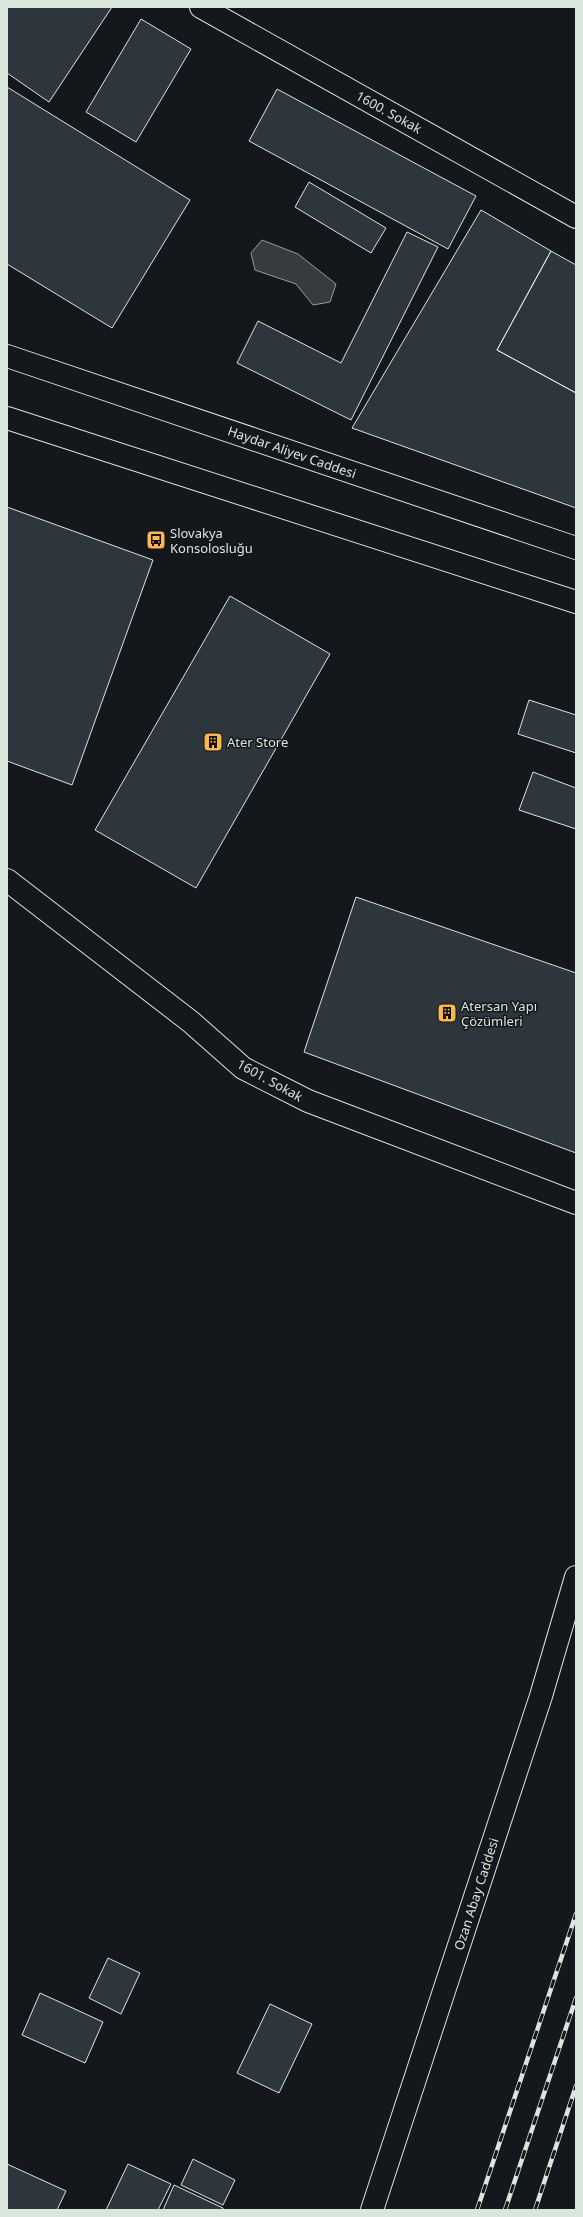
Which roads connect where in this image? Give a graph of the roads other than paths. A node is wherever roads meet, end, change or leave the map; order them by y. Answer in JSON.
{"nodes":[{"id":1,"x":201,"y":7,"type":"edge"},
{"id":2,"x":576,"y":216,"type":"edge"},
{"id":3,"x":7,"y":356,"type":"edge"},
{"id":4,"x":7,"y":418,"type":"edge"},
{"id":5,"x":576,"y":548,"type":"edge"},
{"id":6,"x":576,"y":602,"type":"edge"},
{"id":7,"x":7,"y":880,"type":"edge"},
{"id":8,"x":576,"y":1203,"type":"edge"},
{"id":9,"x":576,"y":1577,"type":"edge"},
{"id":10,"x":372,"y":2210,"type":"edge"}],
"edges":[{"from":1,"to":2,"type":"main road","name":"1600. Sokak"},
{"from":3,"to":5,"type":"main road","name":"Haydar Aliyev Caddesi"},
{"from":4,"to":6,"type":"main road"},
{"from":7,"to":8,"type":"main road","name":"1601. Sokak"},
{"from":9,"to":10,"type":"main road","name":"Ozan Abay Caddesi"}]}
